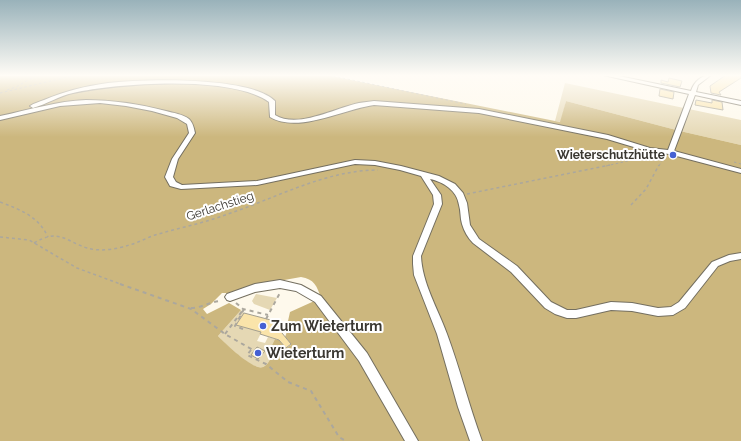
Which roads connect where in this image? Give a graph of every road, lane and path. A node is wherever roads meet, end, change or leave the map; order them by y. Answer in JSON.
{"nodes":[{"id":1,"x":60,"y":96,"type":"edge"},
{"id":2,"x":266,"y":96,"type":"edge"},
{"id":3,"x":691,"y":96,"type":"edge"},
{"id":4,"x":705,"y":96,"type":"edge"},
{"id":5,"x":741,"y":103,"type":"edge"},
{"id":6,"x":0,"y":113,"type":"edge"},
{"id":7,"x":0,"y":118,"type":"edge"},
{"id":8,"x":652,"y":151,"type":"junction"},
{"id":9,"x":667,"y":152,"type":"junction"},
{"id":10,"x":381,"y":170,"type":"dead end"},
{"id":11,"x":741,"y":171,"type":"edge"},
{"id":12,"x":423,"y":174,"type":"junction"},
{"id":13,"x":458,"y":192,"type":"junction"},
{"id":14,"x":0,"y":202,"type":"edge"},
{"id":15,"x":631,"y":205,"type":"dead end"},
{"id":16,"x":0,"y":237,"type":"edge"},
{"id":17,"x":48,"y":237,"type":"junction"},
{"id":18,"x":34,"y":243,"type":"junction"},
{"id":19,"x":741,"y":256,"type":"edge"},
{"id":20,"x":280,"y":293,"type":"dead end"},
{"id":21,"x":226,"y":299,"type":"joint"},
{"id":22,"x":189,"y":308,"type":"junction"},
{"id":23,"x":244,"y":310,"type":"junction"},
{"id":24,"x":268,"y":315,"type":"junction"},
{"id":25,"x":266,"y":319,"type":"dead end"},
{"id":26,"x":243,"y":328,"type":"dead end"},
{"id":27,"x":225,"y":334,"type":"junction"},
{"id":28,"x":251,"y":350,"type":"junction"},
{"id":29,"x":258,"y":353,"type":"dead end"},
{"id":30,"x":346,"y":441,"type":"edge"},
{"id":31,"x":412,"y":441,"type":"edge"},
{"id":32,"x":476,"y":441,"type":"edge"}],
"edges":[{"from":1,"to":6,"type":"street"},
{"from":2,"to":8,"type":"street"},
{"from":3,"to":9,"type":"street"},
{"from":4,"to":5,"type":"street"},
{"from":7,"to":12,"type":"street"},
{"from":8,"to":9,"type":"street"},
{"from":8,"to":13,"type":"path"},
{"from":9,"to":11,"type":"street"},
{"from":9,"to":15,"type":"path"},
{"from":10,"to":17,"type":"path","name":"Gerlachstieg"},
{"from":12,"to":13,"type":"street"},
{"from":12,"to":32,"type":"street"},
{"from":13,"to":19,"type":"street"},
{"from":14,"to":17,"type":"path"},
{"from":16,"to":18,"type":"path"},
{"from":17,"to":18,"type":"path"},
{"from":18,"to":22,"type":"path"},
{"from":20,"to":24,"type":"path"},
{"from":21,"to":22,"type":"path"},
{"from":21,"to":31,"type":"street"},
{"from":22,"to":27,"type":"path"},
{"from":23,"to":24,"type":"path"},
{"from":23,"to":26,"type":"path"},
{"from":23,"to":27,"type":"path"},
{"from":24,"to":25,"type":"path"},
{"from":27,"to":28,"type":"path"},
{"from":28,"to":29,"type":"path"},
{"from":28,"to":30,"type":"path"}]}
